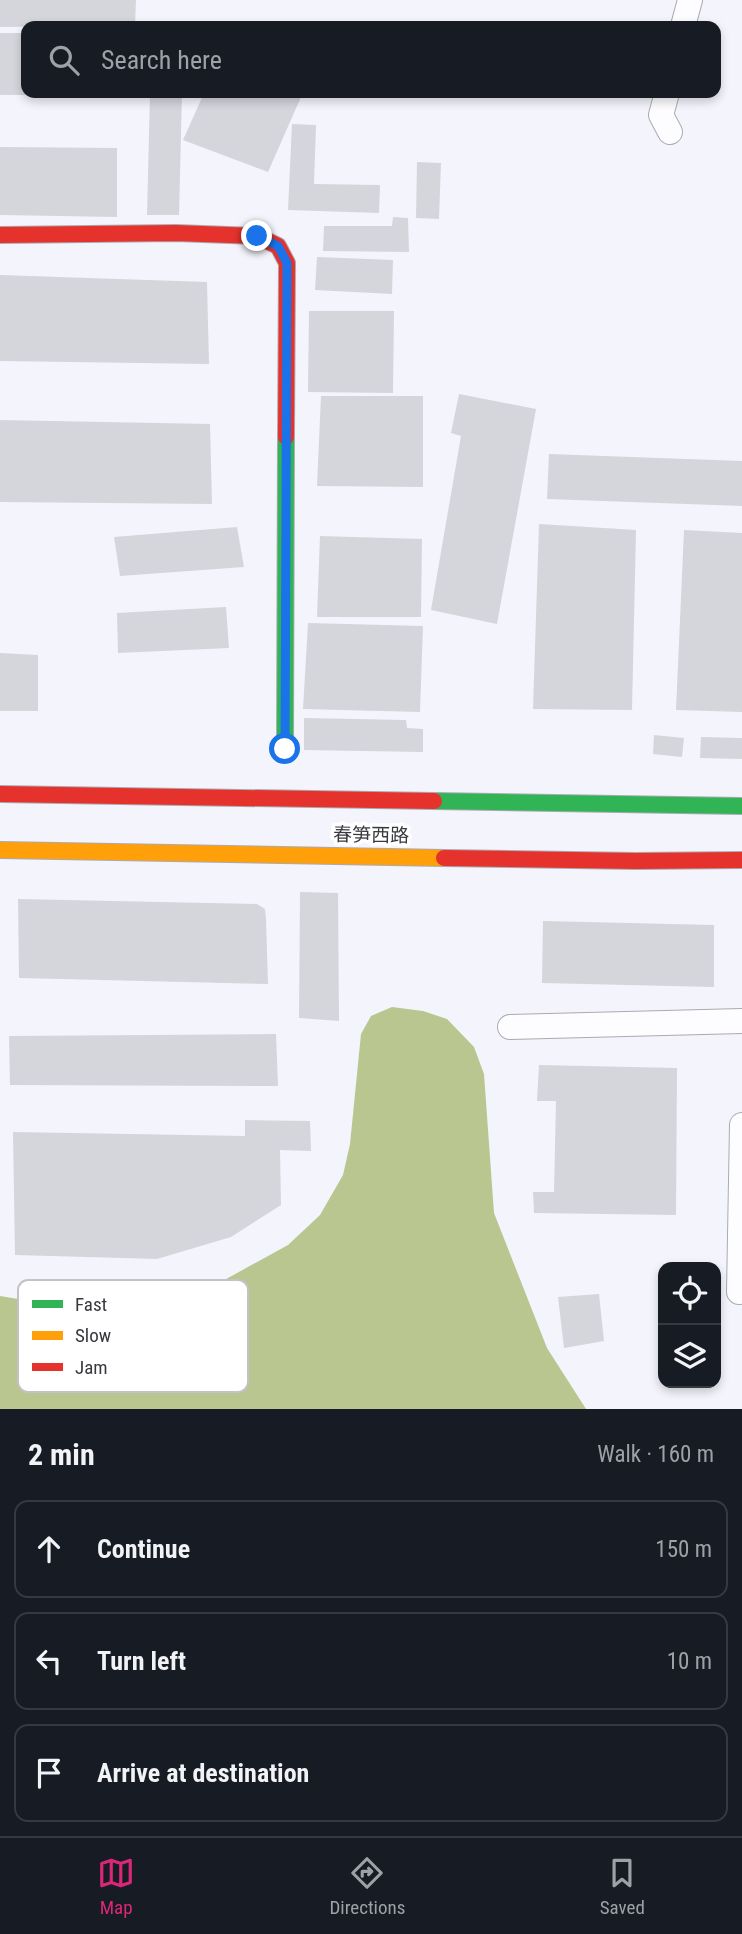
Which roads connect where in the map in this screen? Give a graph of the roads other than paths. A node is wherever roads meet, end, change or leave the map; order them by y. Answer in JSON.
{"nodes":[{"id":1,"x":690,"y":0,"type":"edge"},
{"id":2,"x":684,"y":21,"type":"edge"},
{"id":3,"x":666,"y":98,"type":"edge"},
{"id":4,"x":670,"y":132,"type":"dead end"},
{"id":5,"x":0,"y":235,"type":"edge"},
{"id":6,"x":285,"y":749,"type":"dead end"},
{"id":7,"x":0,"y":794,"type":"edge"},
{"id":8,"x":742,"y":806,"type":"edge"},
{"id":9,"x":0,"y":850,"type":"edge"},
{"id":10,"x":742,"y":860,"type":"edge"},
{"id":11,"x":742,"y":1021,"type":"edge"},
{"id":12,"x":510,"y":1027,"type":"dead end"},
{"id":13,"x":742,"y":1125,"type":"edge"},
{"id":14,"x":739,"y":1292,"type":"dead end"}],
"edges":[{"from":1,"to":2,"type":"street"},
{"from":3,"to":4,"type":"street"},
{"from":5,"to":6,"type":"main road"},
{"from":7,"to":8,"type":"main road","name":"春笋西路"},
{"from":9,"to":10,"type":"main road","name":"春笋西路"},
{"from":11,"to":12,"type":"street"},
{"from":13,"to":14,"type":"street"}]}
